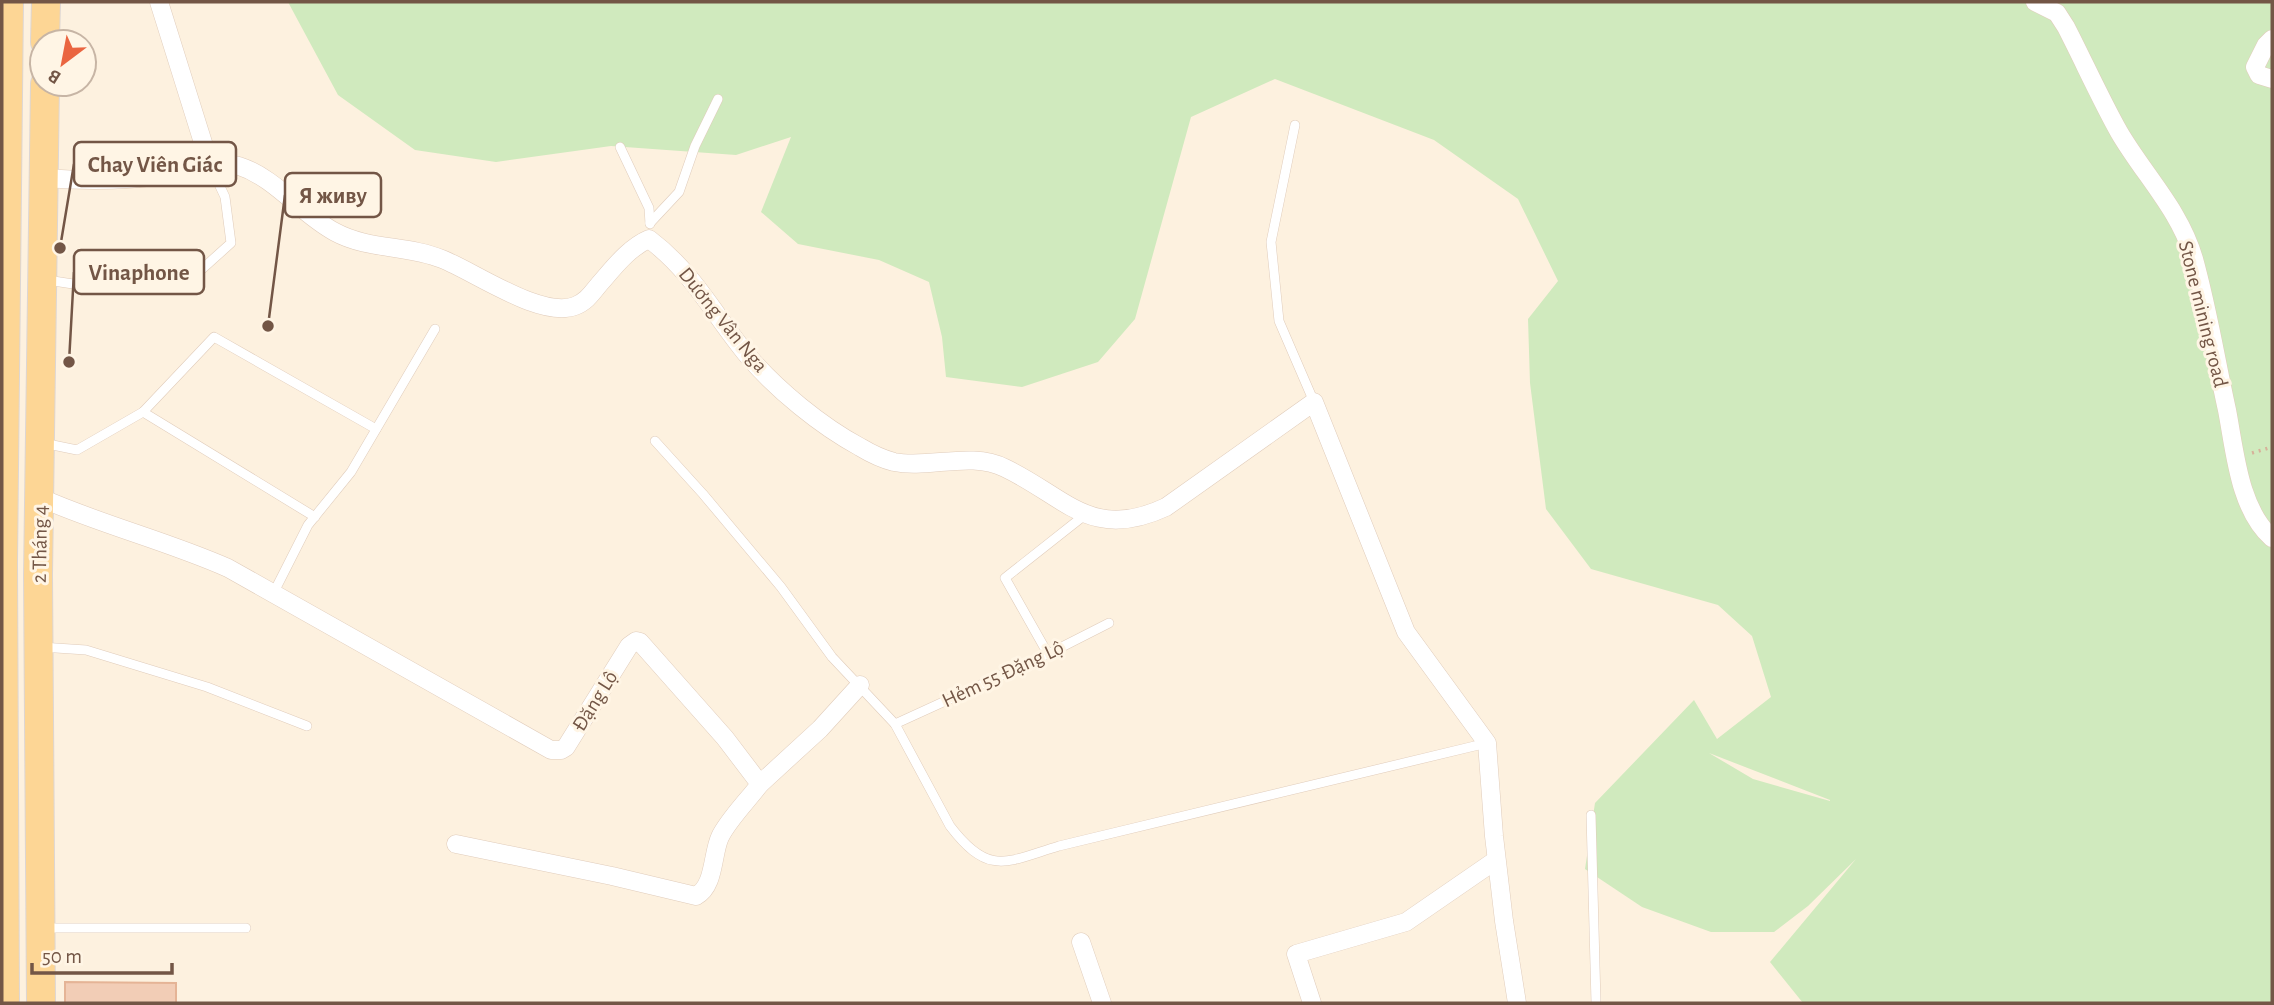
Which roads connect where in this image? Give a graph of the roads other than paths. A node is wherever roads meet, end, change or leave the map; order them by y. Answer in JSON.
{"nodes":[{"id":1,"x":46,"y":2,"type":"edge"},
{"id":2,"x":159,"y":2,"type":"edge"},
{"id":3,"x":2035,"y":2,"type":"edge"},
{"id":4,"x":6,"y":5,"type":"edge"},
{"id":5,"x":45,"y":28,"type":"edge"},
{"id":6,"x":2272,"y":38,"type":"edge"},
{"id":7,"x":2272,"y":79,"type":"edge"},
{"id":8,"x":45,"y":98,"type":"edge"},
{"id":9,"x":718,"y":99,"type":"dead end"},
{"id":10,"x":1295,"y":125,"type":"dead end"},
{"id":11,"x":620,"y":147,"type":"dead end"},
{"id":12,"x":210,"y":166,"type":"junction"},
{"id":13,"x":44,"y":178,"type":"junction"},
{"id":14,"x":649,"y":231,"type":"junction"},
{"id":15,"x":43,"y":280,"type":"junction"},
{"id":16,"x":435,"y":329,"type":"dead end"},
{"id":17,"x":1314,"y":402,"type":"junction"},
{"id":18,"x":143,"y":412,"type":"junction"},
{"id":19,"x":376,"y":429,"type":"junction"},
{"id":20,"x":655,"y":441,"type":"dead end"},
{"id":21,"x":41,"y":442,"type":"junction"},
{"id":22,"x":41,"y":498,"type":"junction"},
{"id":23,"x":1086,"y":514,"type":"junction"},
{"id":24,"x":315,"y":517,"type":"junction"},
{"id":25,"x":2272,"y":538,"type":"edge"},
{"id":26,"x":2,"y":563,"type":"edge"},
{"id":27,"x":38,"y":576,"type":"junction"},
{"id":28,"x":273,"y":594,"type":"junction"},
{"id":29,"x":1109,"y":622,"type":"dead end"},
{"id":30,"x":40,"y":647,"type":"junction"},
{"id":31,"x":1048,"y":654,"type":"junction"},
{"id":32,"x":860,"y":685,"type":"junction"},
{"id":33,"x":895,"y":724,"type":"junction"},
{"id":34,"x":307,"y":726,"type":"dead end"},
{"id":35,"x":1487,"y":743,"type":"junction"},
{"id":36,"x":760,"y":784,"type":"junction"},
{"id":37,"x":1591,"y":815,"type":"dead end"},
{"id":38,"x":456,"y":844,"type":"dead end"},
{"id":39,"x":1496,"y":860,"type":"junction"},
{"id":40,"x":40,"y":928,"type":"junction"},
{"id":41,"x":246,"y":928,"type":"dead end"},
{"id":42,"x":1081,"y":942,"type":"dead end"},
{"id":43,"x":5,"y":1003,"type":"edge"},
{"id":44,"x":41,"y":1003,"type":"edge"},
{"id":45,"x":1102,"y":1003,"type":"edge"},
{"id":46,"x":1312,"y":1003,"type":"edge"},
{"id":47,"x":1517,"y":1003,"type":"edge"},
{"id":48,"x":1596,"y":1003,"type":"edge"}],
"edges":[{"from":1,"to":5,"type":"main road"},
{"from":2,"to":12,"type":"street"},
{"from":3,"to":25,"type":"street","name":"Stone mining road"},
{"from":4,"to":26,"type":"main road","name":"2 Tháng 4"},
{"from":6,"to":7,"type":"street"},
{"from":8,"to":13,"type":"main road","name":"2 Tháng 4"},
{"from":9,"to":14,"type":"lane"},
{"from":10,"to":17,"type":"lane"},
{"from":11,"to":14,"type":"lane"},
{"from":12,"to":13,"type":"street"},
{"from":12,"to":14,"type":"street"},
{"from":12,"to":15,"type":"lane"},
{"from":13,"to":15,"type":"main road","name":"2 Tháng 4"},
{"from":14,"to":23,"type":"street","name":"Dương Vân Nga"},
{"from":15,"to":21,"type":"main road","name":"2 Tháng 4"},
{"from":16,"to":19,"type":"lane"},
{"from":17,"to":23,"type":"street","name":"Dương Vân Nga"},
{"from":17,"to":35,"type":"street"},
{"from":18,"to":19,"type":"lane"},
{"from":18,"to":21,"type":"lane"},
{"from":18,"to":24,"type":"lane"},
{"from":19,"to":24,"type":"lane"},
{"from":20,"to":32,"type":"lane"},
{"from":21,"to":22,"type":"main road","name":"2 Tháng 4"},
{"from":22,"to":27,"type":"main road","name":"2 Tháng 4"},
{"from":22,"to":28,"type":"street","name":"Đặng Lộ"},
{"from":23,"to":31,"type":"lane"},
{"from":24,"to":28,"type":"lane"},
{"from":26,"to":27,"type":"main road"},
{"from":26,"to":43,"type":"main road","name":"2 Tháng 4"},
{"from":27,"to":30,"type":"main road","name":"2 Tháng 4"},
{"from":28,"to":36,"type":"street","name":"Đặng Lộ"},
{"from":29,"to":31,"type":"lane","name":"Hẻm 55 Đặng Lộ"},
{"from":30,"to":34,"type":"lane"},
{"from":30,"to":40,"type":"main road","name":"2 Tháng 4"},
{"from":31,"to":33,"type":"lane","name":"Hẻm 55 Đặng Lộ"},
{"from":32,"to":33,"type":"lane"},
{"from":32,"to":36,"type":"street"},
{"from":33,"to":35,"type":"lane"},
{"from":35,"to":39,"type":"street"},
{"from":36,"to":38,"type":"street"},
{"from":37,"to":48,"type":"lane"},
{"from":39,"to":46,"type":"street"},
{"from":39,"to":47,"type":"street"},
{"from":40,"to":41,"type":"lane"},
{"from":40,"to":44,"type":"main road","name":"2 Tháng 4"},
{"from":42,"to":45,"type":"street"}]}
